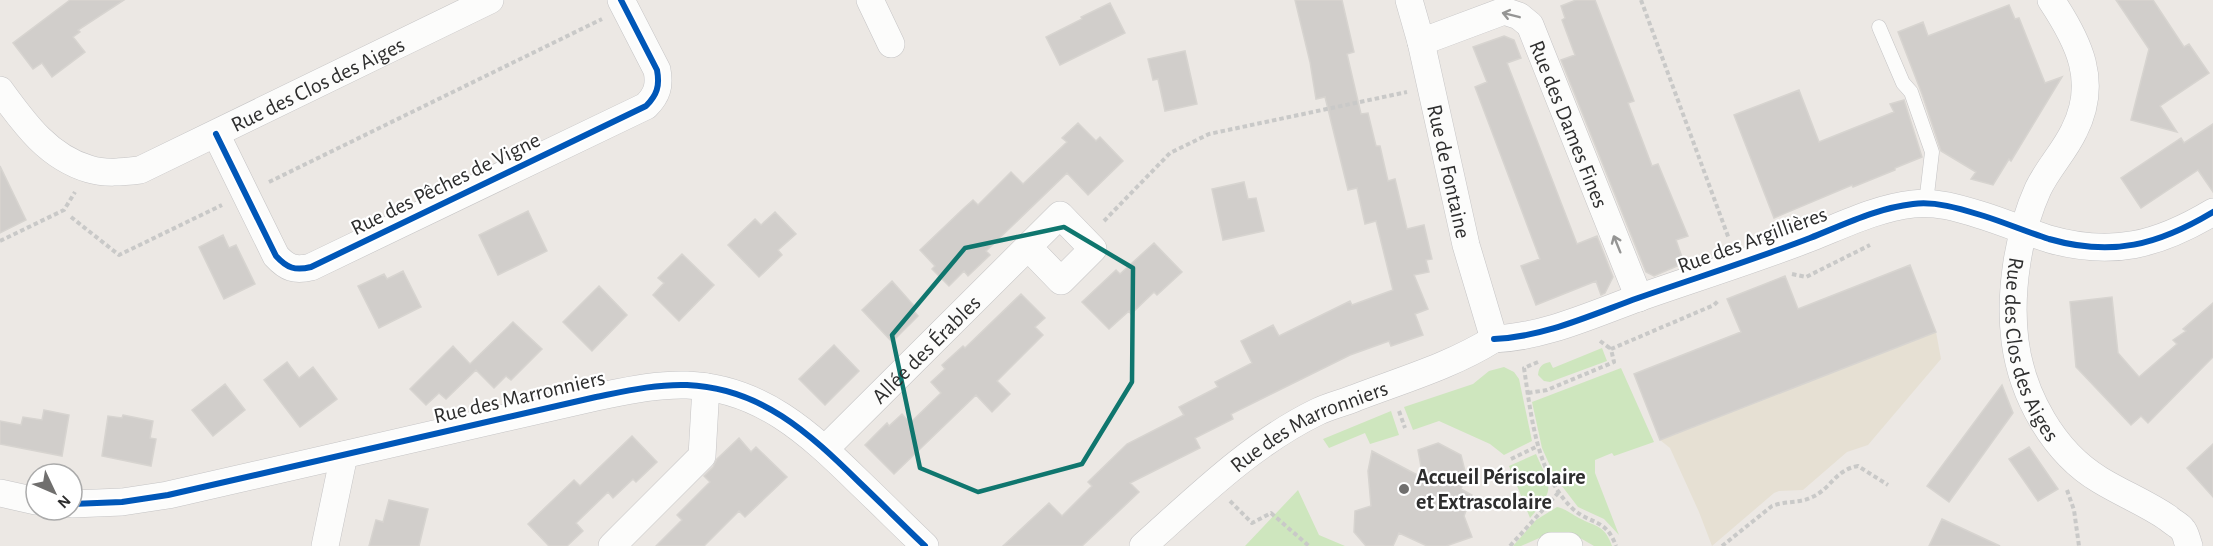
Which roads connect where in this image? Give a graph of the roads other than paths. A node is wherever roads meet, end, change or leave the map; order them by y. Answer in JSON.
{"nodes":[{"id":1,"x":490,"y":0,"type":"edge"},
{"id":2,"x":870,"y":0,"type":"edge"},
{"id":3,"x":1408,"y":0,"type":"edge"},
{"id":4,"x":2051,"y":0,"type":"edge"},
{"id":5,"x":623,"y":4,"type":"edge"},
{"id":6,"x":1879,"y":27,"type":"dead end"},
{"id":7,"x":1421,"y":42,"type":"junction"},
{"id":8,"x":891,"y":44,"type":"dead end"},
{"id":9,"x":0,"y":90,"type":"edge"},
{"id":10,"x":216,"y":134,"type":"junction"},
{"id":11,"x":1926,"y":203,"type":"junction"},
{"id":12,"x":2213,"y":212,"type":"edge"},
{"id":13,"x":2024,"y":230,"type":"junction"},
{"id":14,"x":1028,"y":247,"type":"junction"},
{"id":15,"x":1639,"y":298,"type":"junction"},
{"id":16,"x":1494,"y":339,"type":"junction"},
{"id":17,"x":706,"y":387,"type":"junction"},
{"id":18,"x":825,"y":449,"type":"junction"},
{"id":19,"x":344,"y":455,"type":"junction"},
{"id":20,"x":0,"y":493,"type":"edge"},
{"id":21,"x":24,"y":498,"type":"edge"},
{"id":22,"x":84,"y":504,"type":"edge"},
{"id":23,"x":325,"y":546,"type":"edge"},
{"id":24,"x":612,"y":546,"type":"edge"},
{"id":25,"x":925,"y":546,"type":"edge"},
{"id":26,"x":1143,"y":546,"type":"edge"},
{"id":27,"x":1551,"y":546,"type":"edge"},
{"id":28,"x":1569,"y":546,"type":"edge"},
{"id":29,"x":2189,"y":546,"type":"edge"}],
"edges":[{"from":1,"to":10,"type":"street","name":"Rue des Clos des Aiges"},
{"from":2,"to":8,"type":"street"},
{"from":3,"to":7,"type":"street","name":"Rue de Fontaine"},
{"from":4,"to":13,"type":"street","name":"Rue des Clos des Aiges"},
{"from":5,"to":10,"type":"street","name":"Rue des Pêches de Vigne"},
{"from":6,"to":11,"type":"lane"},
{"from":15,"to":7,"type":"street","name":"Rue des Dames Fines","one_way":true},
{"from":7,"to":16,"type":"street","name":"Rue de Fontaine"},
{"from":9,"to":10,"type":"street","name":"Rue des Clos des Aiges"},
{"from":11,"to":13,"type":"street","name":"Rue des Argillières"},
{"from":11,"to":15,"type":"street","name":"Rue des Argillières"},
{"from":12,"to":13,"type":"street","name":"Rue des Argillières"},
{"from":13,"to":29,"type":"street","name":"Rue des Clos des Aiges"},
{"from":14,"to":14,"type":"street","name":"Allée des Érables"},
{"from":14,"to":18,"type":"street","name":"Allée des Érables"},
{"from":15,"to":16,"type":"street","name":"Rue des Argillières"},
{"from":16,"to":26,"type":"street","name":"Rue des Marronniers"},
{"from":17,"to":18,"type":"street","name":"Rue des Marronniers"},
{"from":17,"to":19,"type":"street","name":"Rue des Marronniers"},
{"from":17,"to":24,"type":"street"},
{"from":18,"to":25,"type":"street","name":"Rue des Marronniers"},
{"from":19,"to":22,"type":"street","name":"Rue des Marronniers"},
{"from":19,"to":23,"type":"street"},
{"from":20,"to":21,"type":"street"},
{"from":27,"to":28,"type":"street"}]}
